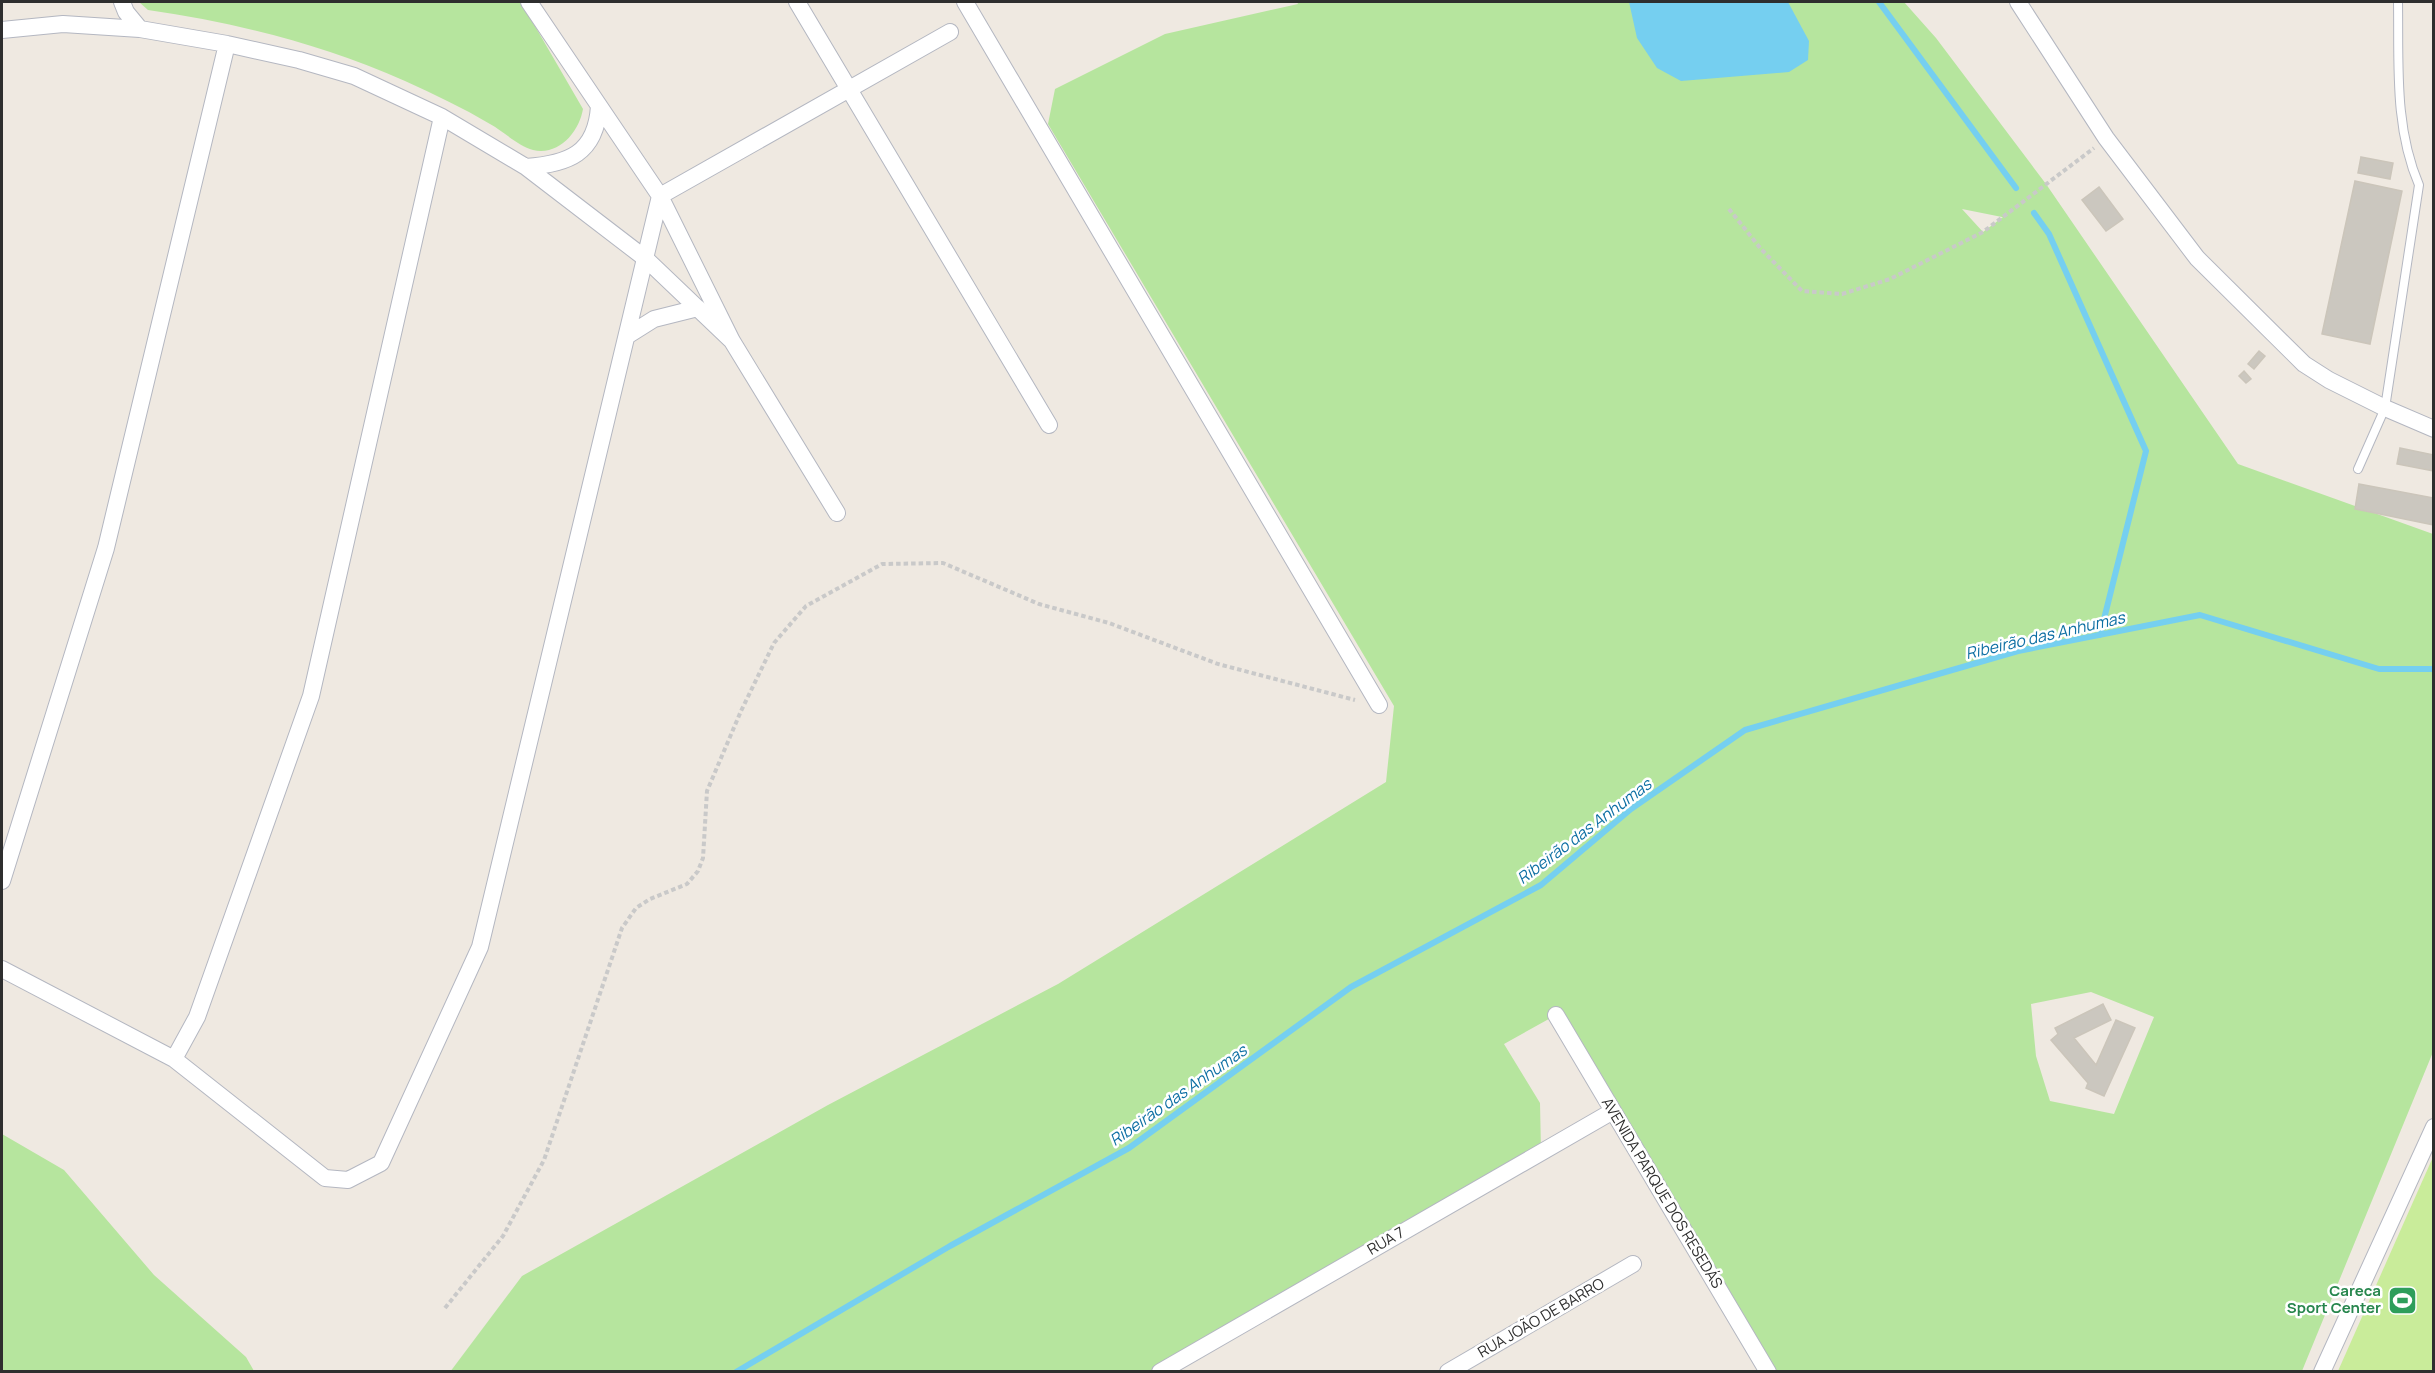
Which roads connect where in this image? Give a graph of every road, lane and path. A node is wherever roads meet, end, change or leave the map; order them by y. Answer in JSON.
{"nodes":[{"id":1,"x":122,"y":2,"type":"edge"},
{"id":2,"x":529,"y":2,"type":"edge"},
{"id":3,"x":797,"y":2,"type":"edge"},
{"id":4,"x":965,"y":2,"type":"edge"},
{"id":5,"x":2018,"y":2,"type":"edge"},
{"id":6,"x":2398,"y":2,"type":"edge"},
{"id":7,"x":140,"y":29,"type":"junction"},
{"id":8,"x":2,"y":30,"type":"edge"},
{"id":9,"x":950,"y":32,"type":"dead end"},
{"id":10,"x":227,"y":44,"type":"junction"},
{"id":11,"x":848,"y":89,"type":"junction"},
{"id":12,"x":599,"y":106,"type":"junction"},
{"id":13,"x":442,"y":117,"type":"junction"},
{"id":14,"x":2106,"y":138,"type":"junction"},
{"id":15,"x":526,"y":166,"type":"junction"},
{"id":16,"x":660,"y":196,"type":"junction"},
{"id":17,"x":1728,"y":209,"type":"dead end"},
{"id":18,"x":645,"y":259,"type":"junction"},
{"id":19,"x":698,"y":308,"type":"junction"},
{"id":20,"x":627,"y":336,"type":"junction"},
{"id":21,"x":732,"y":341,"type":"junction"},
{"id":22,"x":2385,"y":408,"type":"junction"},
{"id":23,"x":1049,"y":425,"type":"dead end"},
{"id":24,"x":2433,"y":429,"type":"edge"},
{"id":25,"x":2358,"y":468,"type":"dead end"},
{"id":26,"x":837,"y":513,"type":"dead end"},
{"id":27,"x":1379,"y":705,"type":"joint"},
{"id":28,"x":2,"y":881,"type":"edge"},
{"id":29,"x":2,"y":969,"type":"edge"},
{"id":30,"x":1556,"y":1015,"type":"dead end"},
{"id":31,"x":174,"y":1059,"type":"junction"},
{"id":32,"x":1612,"y":1111,"type":"junction"},
{"id":33,"x":2433,"y":1127,"type":"edge"},
{"id":34,"x":1633,"y":1264,"type":"dead end"},
{"id":35,"x":445,"y":1308,"type":"dead end"},
{"id":36,"x":1160,"y":1371,"type":"edge"},
{"id":37,"x":1448,"y":1371,"type":"edge"},
{"id":38,"x":1768,"y":1371,"type":"edge"},
{"id":39,"x":2322,"y":1371,"type":"edge"}],
"edges":[{"from":1,"to":7,"type":"street"},
{"from":2,"to":12,"type":"street"},
{"from":3,"to":11,"type":"street"},
{"from":4,"to":27,"type":"street"},
{"from":5,"to":14,"type":"street"},
{"from":6,"to":22,"type":"lane"},
{"from":7,"to":8,"type":"street"},
{"from":7,"to":10,"type":"street"},
{"from":9,"to":11,"type":"street"},
{"from":10,"to":13,"type":"street"},
{"from":10,"to":28,"type":"street"},
{"from":11,"to":16,"type":"street"},
{"from":11,"to":23,"type":"street"},
{"from":12,"to":15,"type":"street"},
{"from":12,"to":16,"type":"street"},
{"from":13,"to":15,"type":"street"},
{"from":13,"to":31,"type":"street"},
{"from":14,"to":17,"type":"path"},
{"from":14,"to":22,"type":"street"},
{"from":15,"to":18,"type":"street"},
{"from":16,"to":18,"type":"street"},
{"from":16,"to":21,"type":"street"},
{"from":18,"to":19,"type":"street"},
{"from":18,"to":20,"type":"street"},
{"from":19,"to":20,"type":"street"},
{"from":19,"to":21,"type":"street"},
{"from":20,"to":31,"type":"street"},
{"from":21,"to":26,"type":"street"},
{"from":22,"to":24,"type":"street"},
{"from":22,"to":25,"type":"lane"},
{"from":27,"to":35,"type":"path"},
{"from":29,"to":31,"type":"street"},
{"from":30,"to":32,"type":"street","name":"AVENIDA PARQUE DOS RESEDÁS"},
{"from":32,"to":36,"type":"street","name":"RUA 7"},
{"from":32,"to":38,"type":"street","name":"AVENIDA PARQUE DOS RESEDÁS"},
{"from":33,"to":39,"type":"street"},
{"from":34,"to":37,"type":"street","name":"RUA JOÃO DE BARRO"}]}
